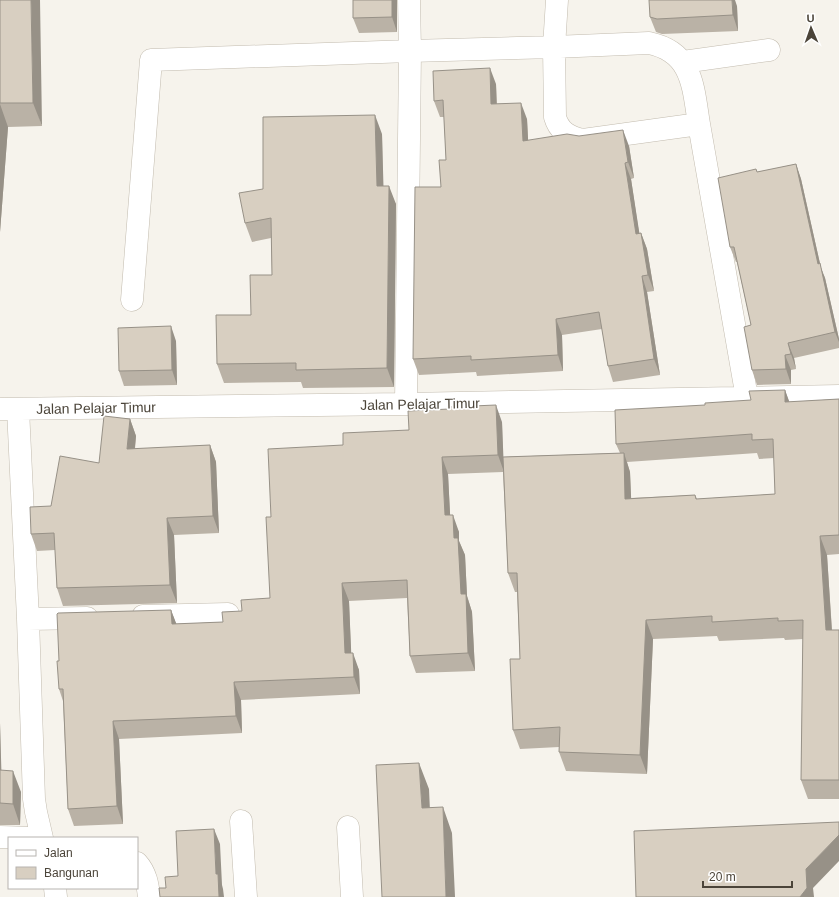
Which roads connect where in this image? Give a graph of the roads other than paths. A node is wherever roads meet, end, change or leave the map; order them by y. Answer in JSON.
{"nodes":[{"id":1,"x":409,"y":0,"type":"edge"},
{"id":2,"x":557,"y":0,"type":"edge"},
{"id":3,"x":554,"y":47,"type":"junction"},
{"id":4,"x":769,"y":50,"type":"dead end"},
{"id":5,"x":410,"y":51,"type":"junction"},
{"id":6,"x":683,"y":62,"type":"junction"},
{"id":7,"x":699,"y":124,"type":"junction"},
{"id":8,"x":132,"y":300,"type":"dead end"},
{"id":9,"x":839,"y":396,"type":"edge"},
{"id":10,"x":747,"y":398,"type":"junction"},
{"id":11,"x":406,"y":404,"type":"junction"},
{"id":12,"x":9,"y":409,"type":"edge"},
{"id":13,"x":228,"y":614,"type":"edge"},
{"id":14,"x":28,"y":619,"type":"junction"},
{"id":15,"x":241,"y":821,"type":"dead end"},
{"id":16,"x":348,"y":827,"type":"dead end"},
{"id":17,"x":42,"y":837,"type":"edge"},
{"id":18,"x":138,"y":864,"type":"edge"},
{"id":19,"x":149,"y":897,"type":"edge"},
{"id":20,"x":246,"y":897,"type":"edge"},
{"id":21,"x":352,"y":897,"type":"edge"}],
"edges":[{"from":1,"to":5,"type":"street"},
{"from":2,"to":3,"type":"street"},
{"from":3,"to":5,"type":"street"},
{"from":3,"to":6,"type":"street"},
{"from":3,"to":7,"type":"street"},
{"from":4,"to":6,"type":"street"},
{"from":5,"to":8,"type":"street"},
{"from":5,"to":11,"type":"street"},
{"from":6,"to":7,"type":"street"},
{"from":7,"to":10,"type":"street"},
{"from":9,"to":10,"type":"street","name":"Jalan Pelajar Timur"},
{"from":10,"to":11,"type":"street","name":"Jalan Pelajar Timur"},
{"from":11,"to":12,"type":"street","name":"Jalan Pelajar Timur"},
{"from":12,"to":14,"type":"street"},
{"from":13,"to":14,"type":"street"},
{"from":14,"to":17,"type":"street"},
{"from":15,"to":20,"type":"street"},
{"from":16,"to":21,"type":"street"},
{"from":18,"to":19,"type":"street"}]}
